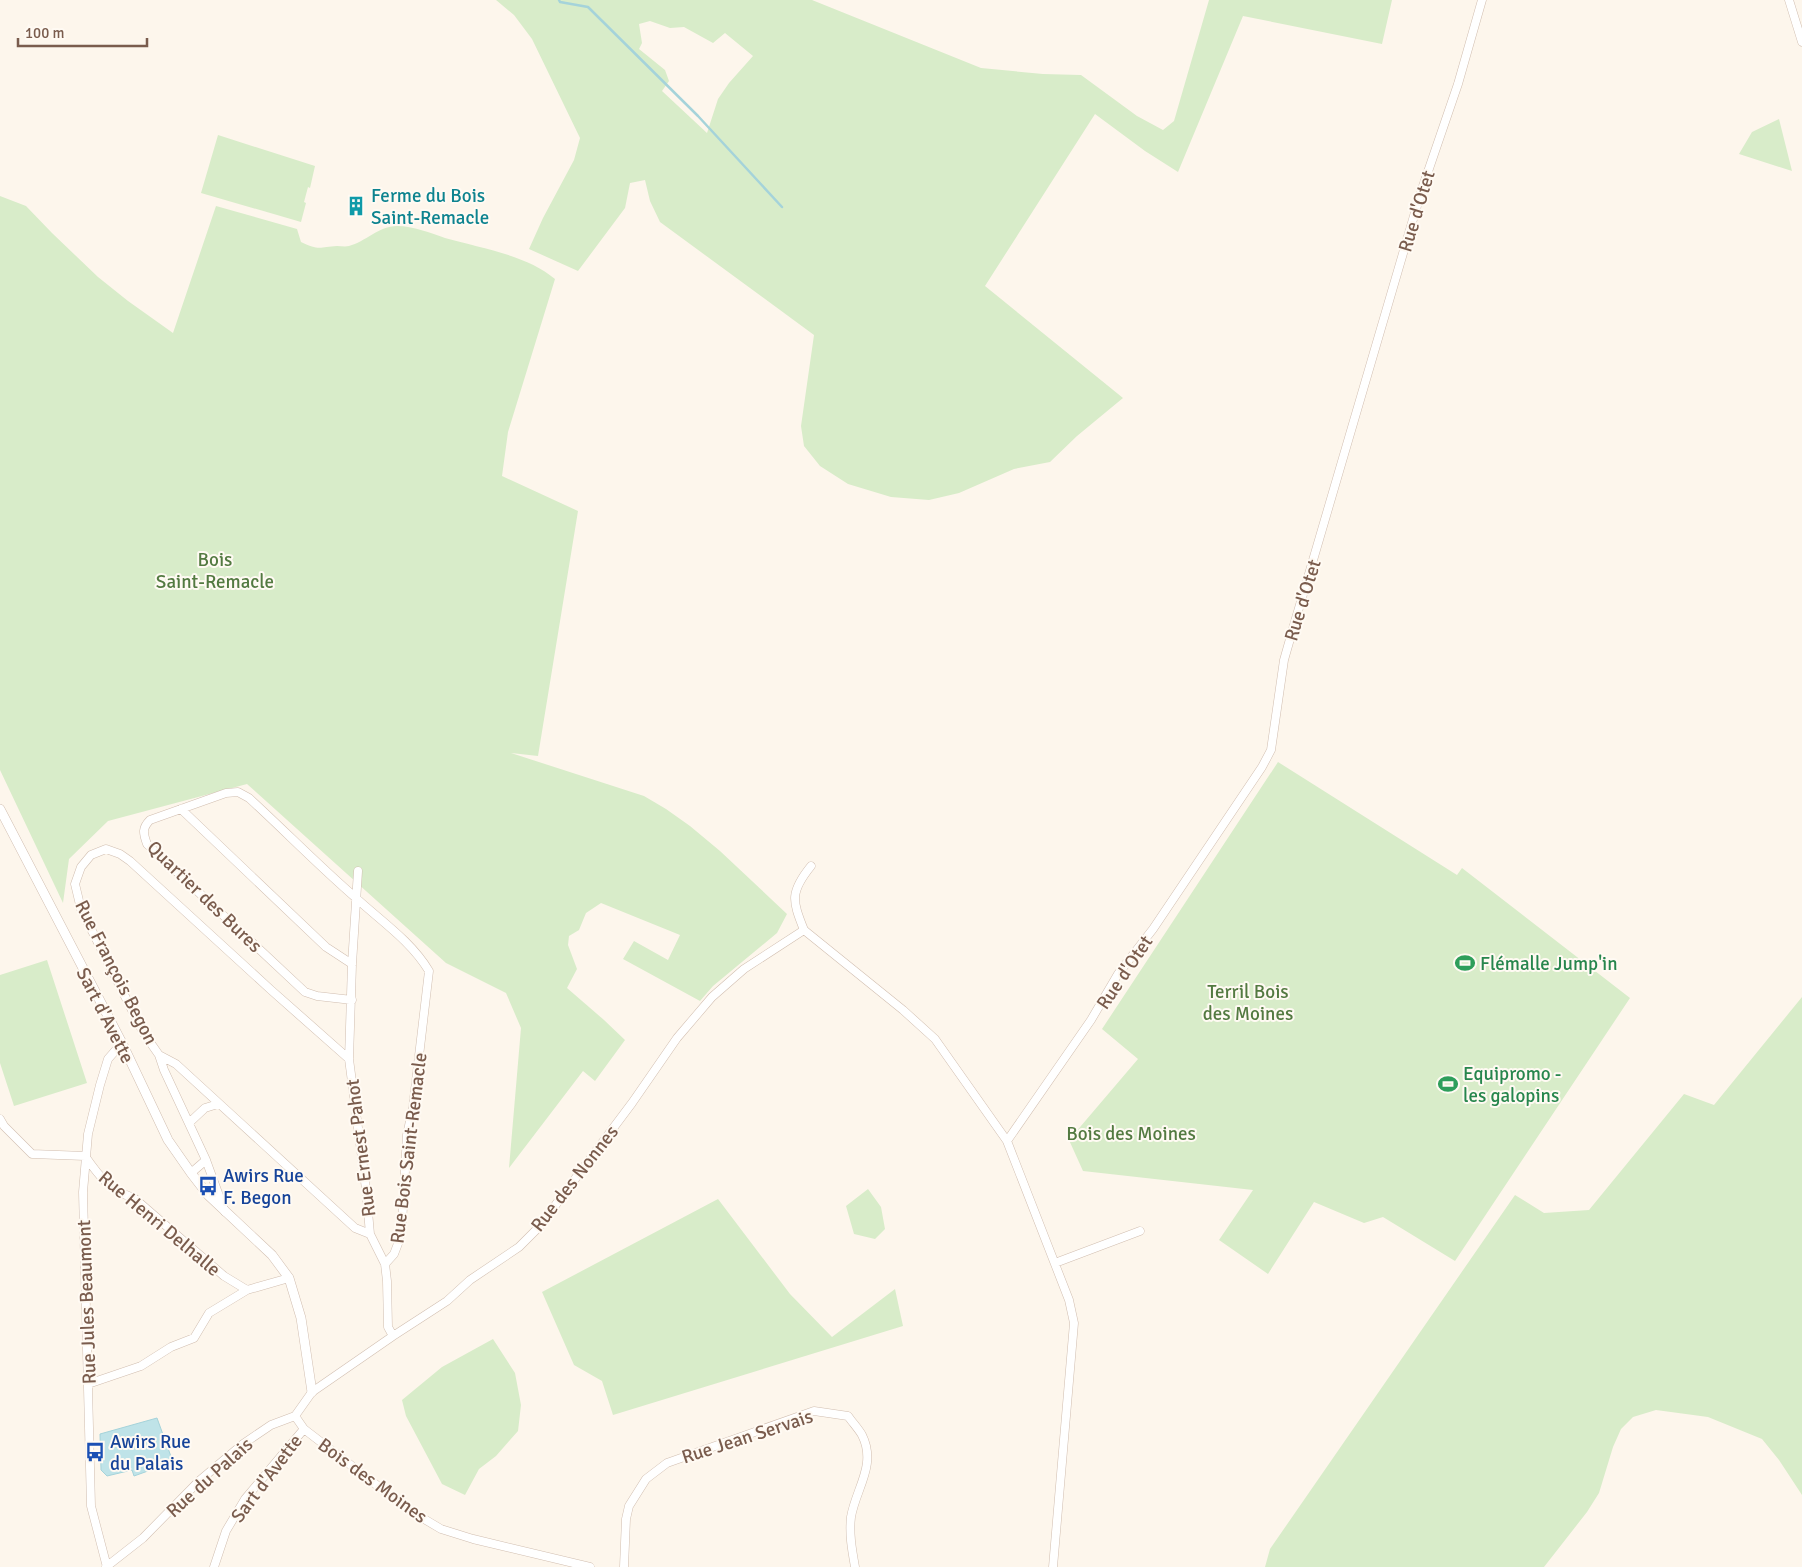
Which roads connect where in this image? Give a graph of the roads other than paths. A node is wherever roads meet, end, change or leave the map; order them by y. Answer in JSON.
{"nodes":[{"id":1,"x":1482,"y":0,"type":"edge"},
{"id":2,"x":1789,"y":0,"type":"edge"},
{"id":3,"x":1802,"y":42,"type":"edge"},
{"id":4,"x":0,"y":808,"type":"edge"},
{"id":5,"x":181,"y":809,"type":"junction"},
{"id":6,"x":91,"y":855,"type":"joint"},
{"id":7,"x":812,"y":866,"type":"dead end"},
{"id":8,"x":358,"y":871,"type":"dead end"},
{"id":9,"x":355,"y":898,"type":"junction"},
{"id":10,"x":804,"y":930,"type":"junction"},
{"id":11,"x":352,"y":964,"type":"junction"},
{"id":12,"x":352,"y":1000,"type":"junction"},
{"id":13,"x":122,"y":1043,"type":"junction"},
{"id":14,"x":159,"y":1055,"type":"junction"},
{"id":15,"x":349,"y":1059,"type":"junction"},
{"id":16,"x":218,"y":1104,"type":"junction"},
{"id":17,"x":0,"y":1119,"type":"edge"},
{"id":18,"x":190,"y":1122,"type":"junction"},
{"id":19,"x":1007,"y":1141,"type":"junction"},
{"id":20,"x":85,"y":1156,"type":"junction"},
{"id":21,"x":206,"y":1160,"type":"junction"},
{"id":22,"x":190,"y":1173,"type":"junction"},
{"id":23,"x":225,"y":1213,"type":"junction"},
{"id":24,"x":1140,"y":1231,"type":"dead end"},
{"id":25,"x":370,"y":1234,"type":"junction"},
{"id":26,"x":1055,"y":1263,"type":"junction"},
{"id":27,"x":385,"y":1264,"type":"junction"},
{"id":28,"x":289,"y":1278,"type":"junction"},
{"id":29,"x":247,"y":1290,"type":"junction"},
{"id":30,"x":393,"y":1336,"type":"junction"},
{"id":31,"x":88,"y":1384,"type":"junction"},
{"id":32,"x":312,"y":1392,"type":"junction"},
{"id":33,"x":295,"y":1416,"type":"junction"},
{"id":34,"x":304,"y":1429,"type":"junction"},
{"id":35,"x":106,"y":1567,"type":"edge"},
{"id":36,"x":214,"y":1567,"type":"edge"},
{"id":37,"x":590,"y":1567,"type":"edge"},
{"id":38,"x":624,"y":1567,"type":"edge"},
{"id":39,"x":855,"y":1567,"type":"edge"},
{"id":40,"x":1053,"y":1567,"type":"edge"}],
"edges":[{"from":1,"to":19,"type":"street","name":"Rue d'Otet"},
{"from":2,"to":3,"type":"street"},
{"from":4,"to":13,"type":"street","name":"Sart d'Avette"},
{"from":5,"to":9,"type":"street","name":"Quartier des Bures"},
{"from":5,"to":11,"type":"street"},
{"from":5,"to":12,"type":"street","name":"Quartier des Bures"},
{"from":6,"to":14,"type":"street","name":"Rue François Begon"},
{"from":6,"to":15,"type":"street","name":"Rue Ernest Pahot"},
{"from":7,"to":10,"type":"street"},
{"from":8,"to":9,"type":"street","name":"Rue Ernest Pahot"},
{"from":9,"to":11,"type":"street","name":"Rue Ernest Pahot"},
{"from":9,"to":27,"type":"street","name":"Rue Bois Saint-Remacle"},
{"from":10,"to":19,"type":"street"},
{"from":10,"to":30,"type":"street","name":"Rue des Nonnes"},
{"from":11,"to":12,"type":"street","name":"Rue Ernest Pahot"},
{"from":12,"to":15,"type":"street","name":"Rue Ernest Pahot"},
{"from":13,"to":20,"type":"street","name":"Rue Jules Beaumont"},
{"from":13,"to":22,"type":"street","name":"Sart d'Avette"},
{"from":14,"to":16,"type":"street","name":"Rue François Begon"},
{"from":14,"to":18,"type":"street","name":"Sart d'Avette"},
{"from":15,"to":25,"type":"street","name":"Rue Ernest Pahot"},
{"from":16,"to":18,"type":"street"},
{"from":16,"to":25,"type":"street","name":"Rue François Begon"},
{"from":17,"to":20,"type":"street","name":"Rue Henri Delhalle"},
{"from":18,"to":21,"type":"street","name":"Sart d'Avette"},
{"from":19,"to":26,"type":"street"},
{"from":20,"to":29,"type":"street","name":"Rue Henri Delhalle"},
{"from":20,"to":31,"type":"street","name":"Rue Jules Beaumont"},
{"from":21,"to":22,"type":"street"},
{"from":21,"to":23,"type":"street","name":"Sart d'Avette"},
{"from":22,"to":23,"type":"street","name":"Sart d'Avette"},
{"from":23,"to":28,"type":"street","name":"Sart d'Avette"},
{"from":24,"to":26,"type":"street"},
{"from":25,"to":27,"type":"street","name":"Rue Ernest Pahot"},
{"from":26,"to":40,"type":"street"},
{"from":27,"to":30,"type":"street","name":"Rue Bois Saint-Remacle"},
{"from":28,"to":29,"type":"street"},
{"from":28,"to":32,"type":"street","name":"Sart d'Avette"},
{"from":29,"to":31,"type":"street"},
{"from":30,"to":32,"type":"street","name":"Rue des Nonnes"},
{"from":31,"to":35,"type":"street","name":"Rue Jules Beaumont"},
{"from":32,"to":33,"type":"street","name":"Sart d'Avette"},
{"from":33,"to":34,"type":"street","name":"Sart d'Avette"},
{"from":33,"to":35,"type":"street","name":"Rue du Palais"},
{"from":34,"to":36,"type":"street","name":"Sart d'Avette"},
{"from":34,"to":37,"type":"street","name":"Bois des Moines"},
{"from":38,"to":39,"type":"street","name":"Rue Jean Servais"}]}
